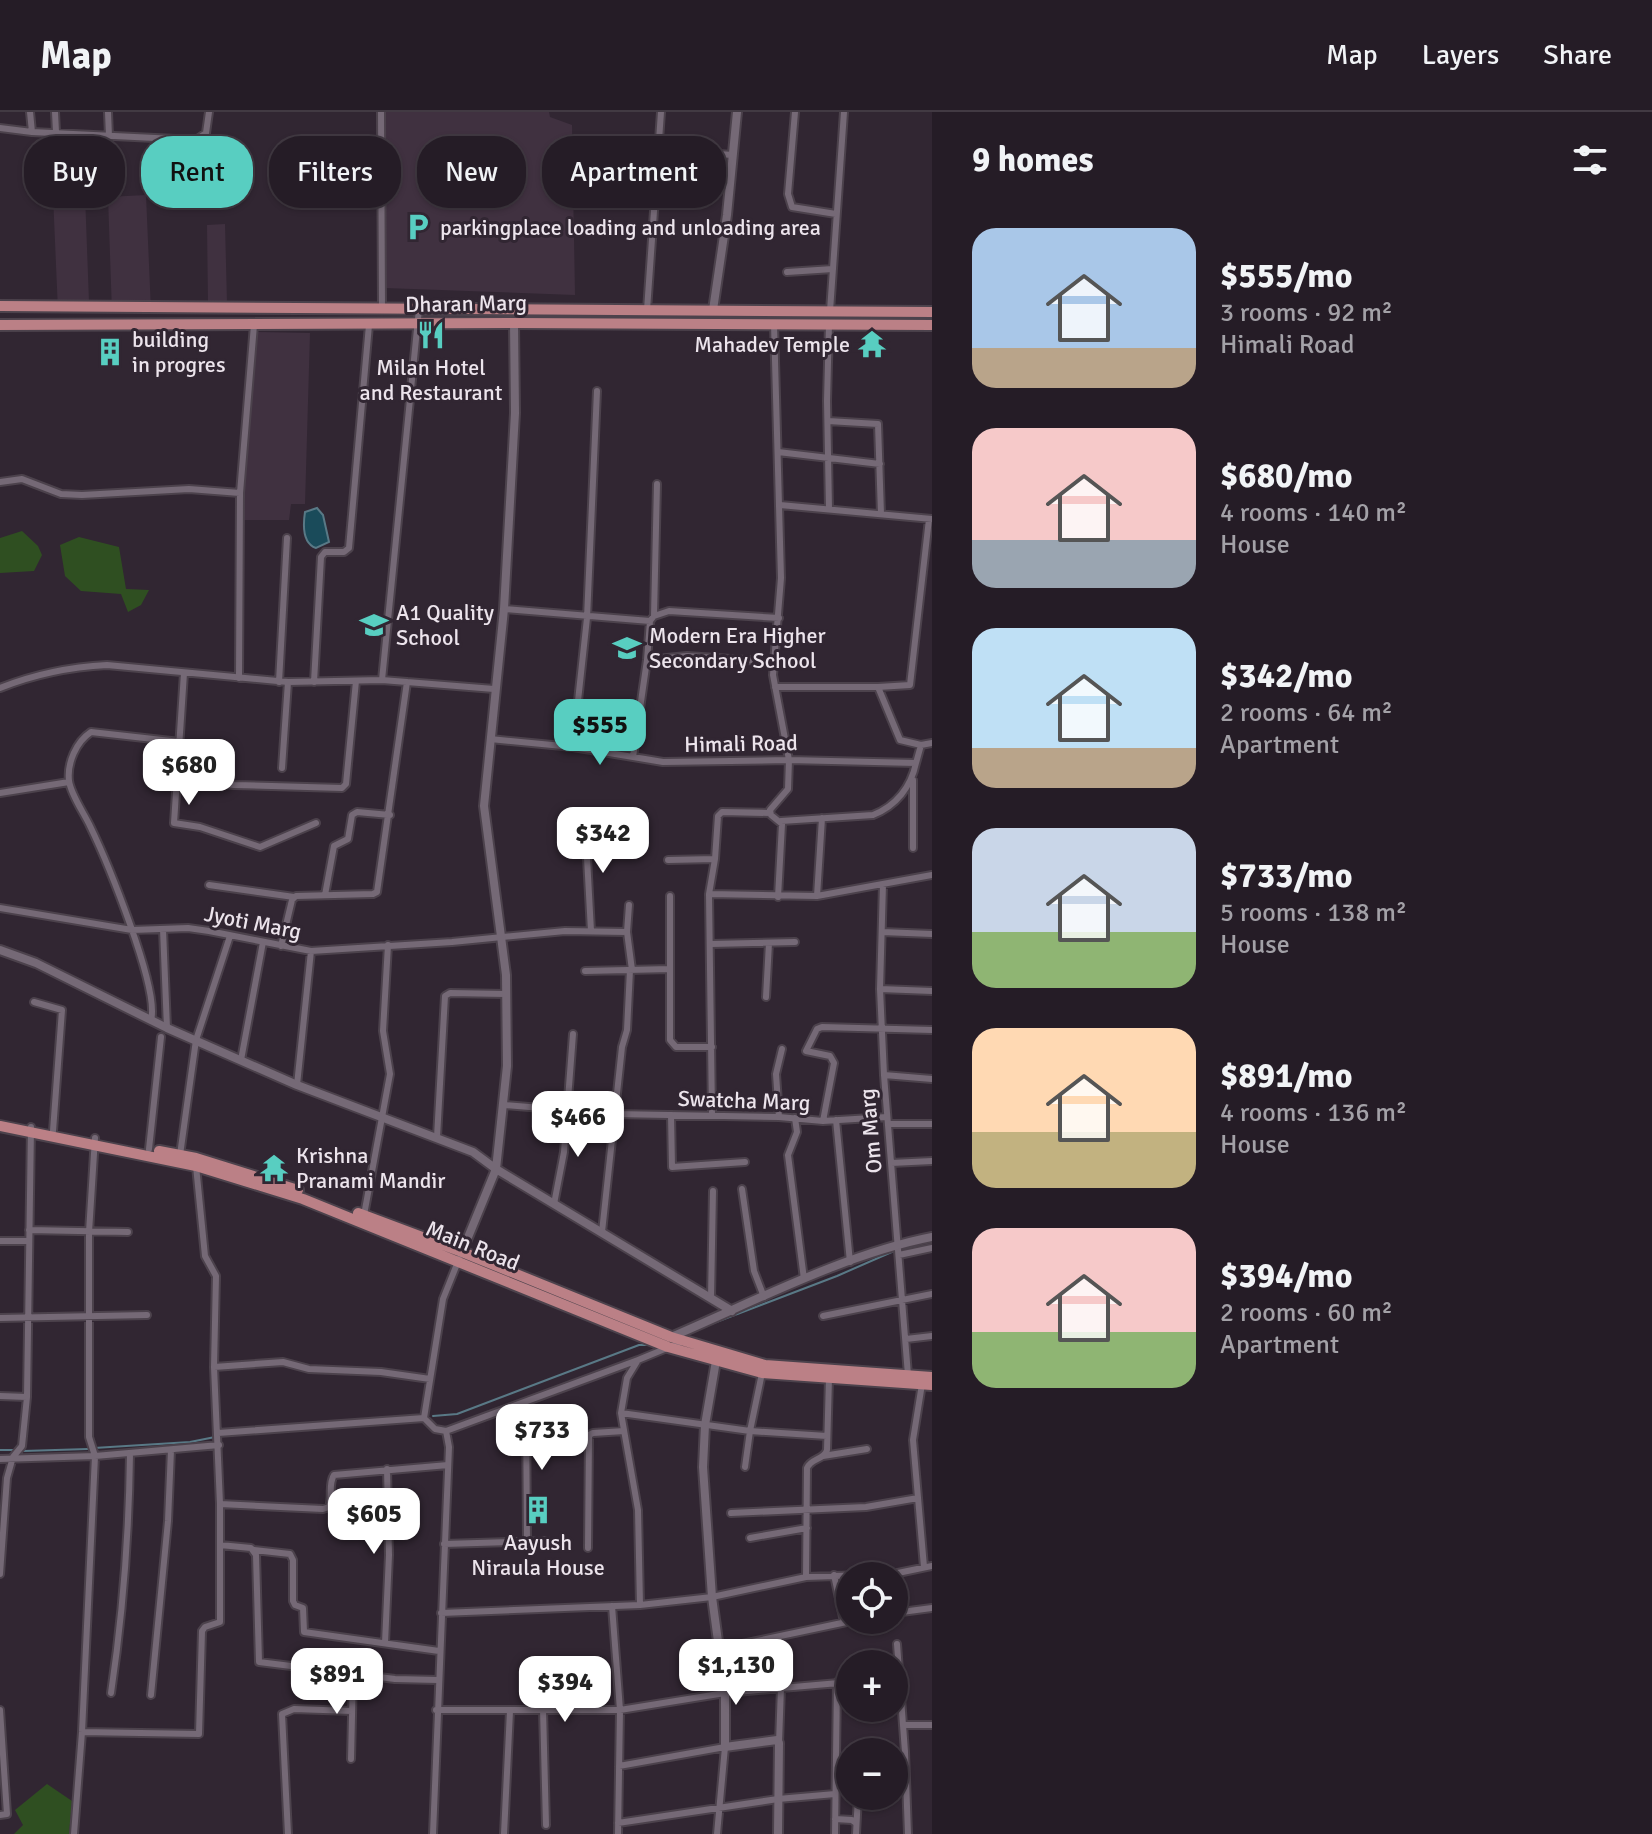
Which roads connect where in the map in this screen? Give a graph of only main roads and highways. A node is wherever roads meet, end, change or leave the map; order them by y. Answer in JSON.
{"nodes":[{"id":1,"x":0,"y":306,"type":"edge"},
{"id":2,"x":932,"y":312,"type":"edge"},
{"id":3,"x":0,"y":325,"type":"edge"},
{"id":4,"x":932,"y":325,"type":"edge"},
{"id":5,"x":0,"y":1124,"type":"edge"},
{"id":6,"x":31,"y":1129,"type":"junction"},
{"id":7,"x":94,"y":1141,"type":"junction"},
{"id":8,"x":196,"y":1162,"type":"junction"},
{"id":9,"x":460,"y":1256,"type":"junction"},
{"id":10,"x":670,"y":1342,"type":"junction"},
{"id":11,"x":717,"y":1355,"type":"junction"},
{"id":12,"x":829,"y":1374,"type":"junction"},
{"id":13,"x":927,"y":1381,"type":"edge"}],
"edges":[{"from":1,"to":2,"type":"main road","name":"Dharan Marg"},
{"from":3,"to":4,"type":"main road","name":"Dharan Marg"},
{"from":5,"to":6,"type":"main road","name":"Main Road"},
{"from":6,"to":7,"type":"main road","name":"Main Road"},
{"from":6,"to":7,"type":"main road","name":"Main Road"},
{"from":7,"to":8,"type":"main road","name":"Main Road"},
{"from":7,"to":8,"type":"main road","name":"Main Road"},
{"from":8,"to":9,"type":"main road","name":"Main Road"},
{"from":8,"to":9,"type":"main road","name":"Main Road"},
{"from":9,"to":10,"type":"main road","name":"Main Road"},
{"from":10,"to":11,"type":"main road","name":"Main Road"},
{"from":10,"to":11,"type":"main road","name":"Main Road"},
{"from":11,"to":12,"type":"main road","name":"Main Road"},
{"from":11,"to":12,"type":"main road","name":"Main Road"},
{"from":12,"to":13,"type":"main road","name":"Main Road"},
{"from":12,"to":13,"type":"main road","name":"Main Road"}]}
